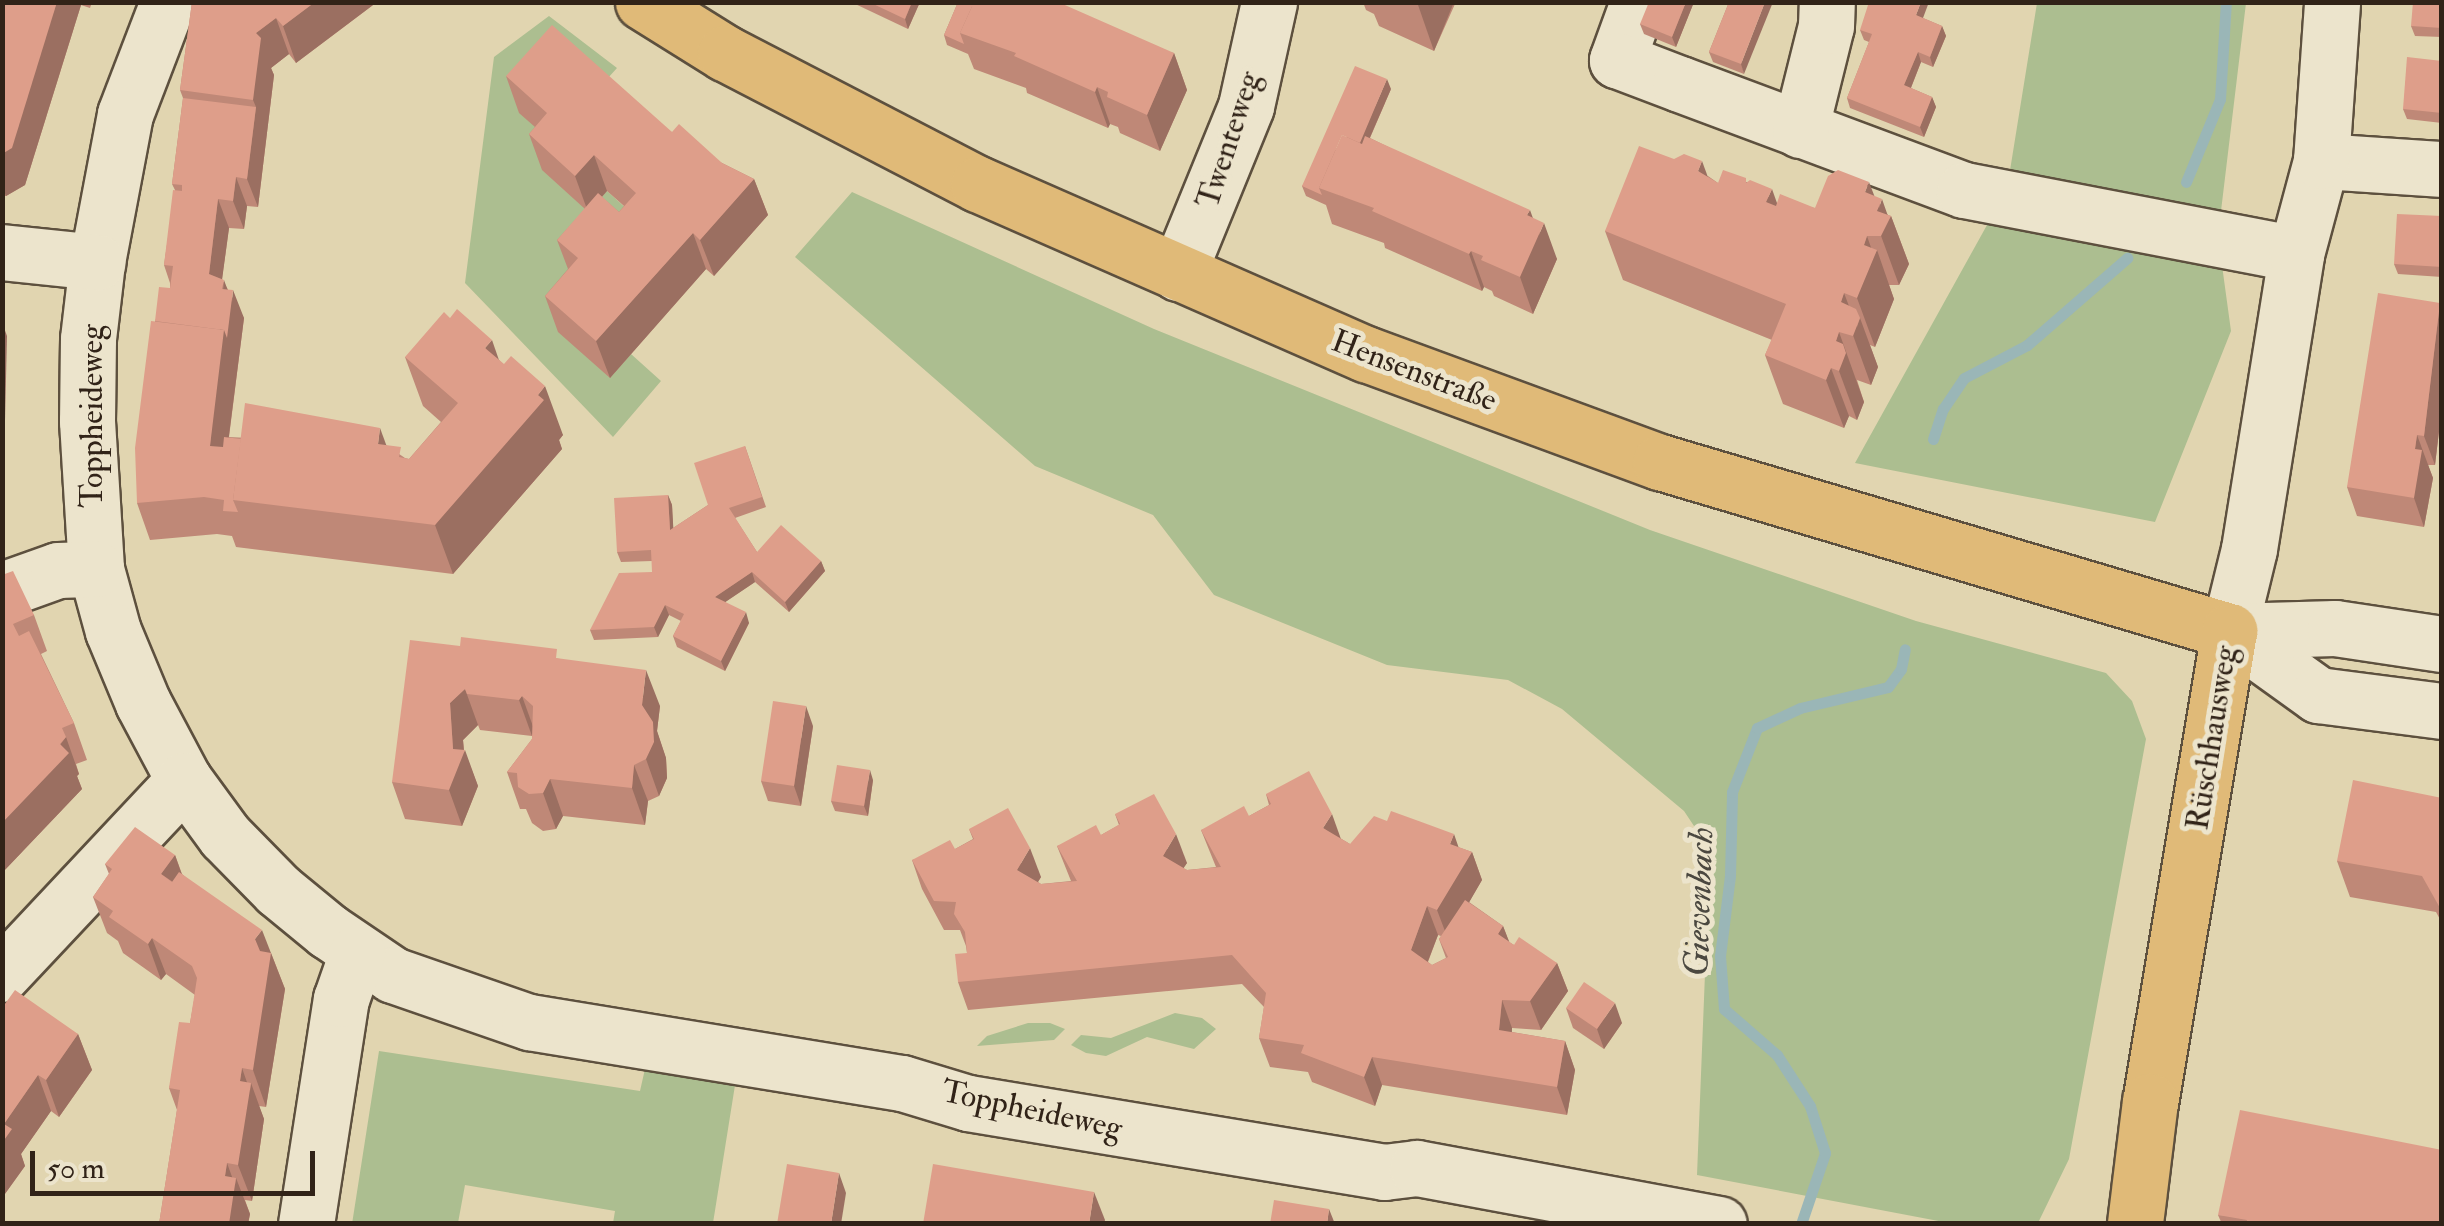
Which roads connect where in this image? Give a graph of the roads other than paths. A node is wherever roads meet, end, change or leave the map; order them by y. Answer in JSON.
{"nodes":[{"id":1,"x":168,"y":2,"type":"edge"},
{"id":2,"x":643,"y":2,"type":"edge"},
{"id":3,"x":1268,"y":2,"type":"edge"},
{"id":4,"x":1638,"y":2,"type":"edge"},
{"id":5,"x":1827,"y":2,"type":"edge"},
{"id":6,"x":2332,"y":2,"type":"edge"},
{"id":7,"x":1800,"y":130,"type":"junction"},
{"id":8,"x":2321,"y":161,"type":"junction"},
{"id":9,"x":2442,"y":169,"type":"edge"},
{"id":10,"x":2,"y":252,"type":"edge"},
{"id":11,"x":2296,"y":254,"type":"junction"},
{"id":12,"x":96,"y":262,"type":"junction"},
{"id":13,"x":1178,"y":273,"type":"junction"},
{"id":14,"x":96,"y":569,"type":"junction"},
{"id":15,"x":2,"y":590,"type":"edge"},
{"id":16,"x":2229,"y":631,"type":"junction"},
{"id":17,"x":2442,"y":644,"type":"edge"},
{"id":18,"x":2442,"y":711,"type":"edge"},
{"id":19,"x":184,"y":780,"type":"junction"},
{"id":20,"x":357,"y":953,"type":"junction"},
{"id":21,"x":2,"y":974,"type":"edge"},
{"id":22,"x":306,"y":1224,"type":"edge"},
{"id":23,"x":1718,"y":1224,"type":"edge"},
{"id":24,"x":2134,"y":1224,"type":"edge"}],
"edges":[{"from":1,"to":12,"type":"street","name":"Toppheideweg"},
{"from":2,"to":13,"type":"main road","name":"Hensenstraße"},
{"from":3,"to":13,"type":"street","name":"Twenteweg"},
{"from":4,"to":7,"type":"street"},
{"from":5,"to":7,"type":"street"},
{"from":6,"to":8,"type":"street","name":"Rüschhausweg"},
{"from":7,"to":11,"type":"street"},
{"from":8,"to":9,"type":"street"},
{"from":8,"to":11,"type":"street","name":"Rüschhausweg"},
{"from":10,"to":12,"type":"street"},
{"from":11,"to":16,"type":"street","name":"Rüschhausweg"},
{"from":12,"to":14,"type":"street","name":"Toppheideweg"},
{"from":13,"to":16,"type":"main road","name":"Hensenstraße"},
{"from":14,"to":15,"type":"street"},
{"from":14,"to":19,"type":"street","name":"Toppheideweg"},
{"from":16,"to":17,"type":"street"},
{"from":16,"to":18,"type":"street"},
{"from":16,"to":24,"type":"main road","name":"Rüschhausweg"},
{"from":19,"to":20,"type":"street","name":"Toppheideweg"},
{"from":19,"to":21,"type":"street"},
{"from":20,"to":22,"type":"street"},
{"from":20,"to":23,"type":"street","name":"Toppheideweg"}]}
